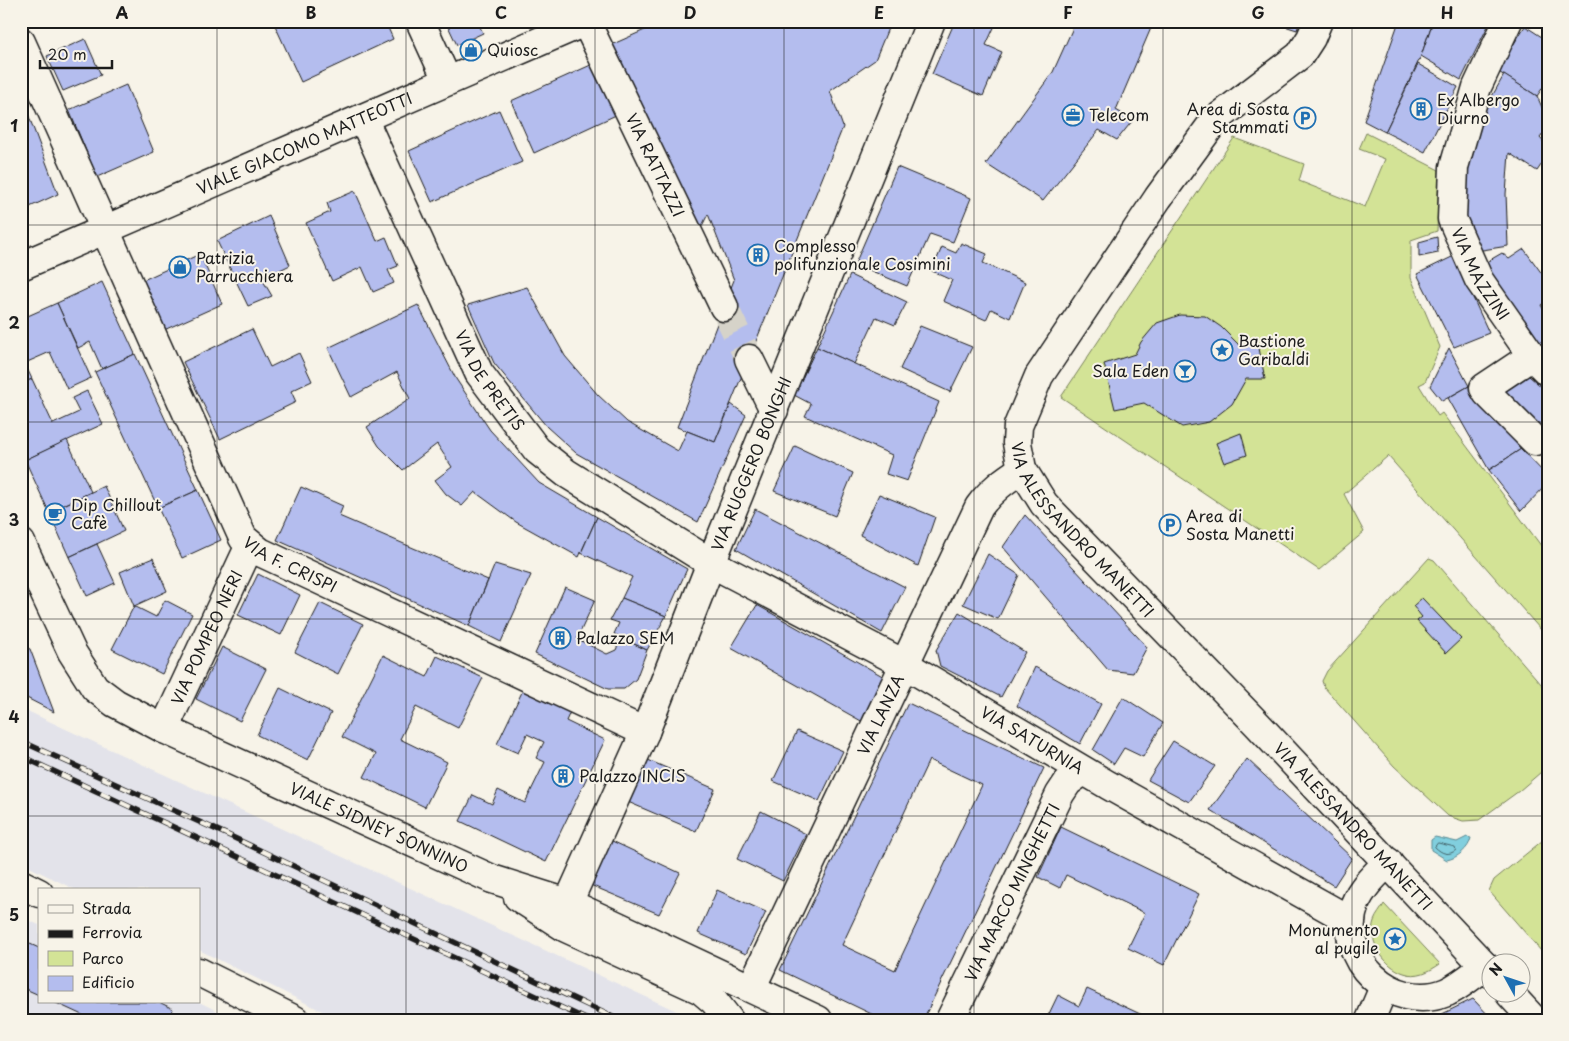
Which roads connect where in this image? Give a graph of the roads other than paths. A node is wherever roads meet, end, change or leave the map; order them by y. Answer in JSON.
{"nodes":[{"id":1,"x":420,"y":21,"type":"edge"},
{"id":2,"x":931,"y":21,"type":"edge"},
{"id":3,"x":1318,"y":21,"type":"edge"},
{"id":4,"x":1508,"y":21,"type":"edge"},
{"id":5,"x":587,"y":22,"type":"edge"},
{"id":6,"x":21,"y":42,"type":"edge"},
{"id":7,"x":447,"y":80,"type":"junction"},
{"id":8,"x":363,"y":118,"type":"junction"},
{"id":9,"x":104,"y":229,"type":"junction"},
{"id":10,"x":21,"y":266,"type":"edge"},
{"id":11,"x":724,"y":307,"type":"tunnel mouth"},
{"id":12,"x":749,"y":359,"type":"tunnel mouth"},
{"id":13,"x":1540,"y":364,"type":"edge"},
{"id":14,"x":774,"y":410,"type":"junction"},
{"id":15,"x":1535,"y":442,"type":"dead end"},
{"id":16,"x":1022,"y":470,"type":"junction"},
{"id":17,"x":21,"y":543,"type":"edge"},
{"id":18,"x":250,"y":545,"type":"junction"},
{"id":19,"x":711,"y":563,"type":"junction"},
{"id":20,"x":904,"y":664,"type":"junction"},
{"id":21,"x":164,"y":729,"type":"junction"},
{"id":22,"x":645,"y":732,"type":"junction"},
{"id":23,"x":1084,"y":771,"type":"junction"},
{"id":24,"x":1388,"y":862,"type":"junction"},
{"id":25,"x":492,"y":879,"type":"junction"},
{"id":26,"x":21,"y":884,"type":"edge"},
{"id":27,"x":38,"y":892,"type":"edge"},
{"id":28,"x":568,"y":903,"type":"junction"},
{"id":29,"x":1352,"y":921,"type":"junction"},
{"id":30,"x":1482,"y":964,"type":"edge"},
{"id":31,"x":200,"y":972,"type":"edge"},
{"id":32,"x":1482,"y":973,"type":"edge"},
{"id":33,"x":757,"y":976,"type":"dead end"},
{"id":34,"x":1384,"y":987,"type":"junction"},
{"id":35,"x":1519,"y":1004,"type":"edge"},
{"id":36,"x":295,"y":1020,"type":"edge"},
{"id":37,"x":729,"y":1020,"type":"edge"},
{"id":38,"x":818,"y":1020,"type":"edge"},
{"id":39,"x":950,"y":1020,"type":"edge"},
{"id":40,"x":1370,"y":1020,"type":"edge"},
{"id":41,"x":1534,"y":1020,"type":"edge"}],
"edges":[{"from":1,"to":7,"type":"street"},
{"from":2,"to":14,"type":"street","name":"VIA RUGGERO BONGHI"},
{"from":3,"to":16,"type":"street","name":"VIA ALESSANDRO MANETTI"},
{"from":4,"to":13,"type":"street","name":"VIA MAZZINI"},
{"from":5,"to":7,"type":"street","name":"VIALE GIACOMO MATTEOTTI"},
{"from":5,"to":11,"type":"street","name":"VIA RATTAZZI"},
{"from":6,"to":9,"type":"street","name":"VIA F. CRISPI"},
{"from":7,"to":8,"type":"street","name":"VIALE GIACOMO MATTEOTTI"},
{"from":8,"to":9,"type":"street","name":"VIALE GIACOMO MATTEOTTI"},
{"from":8,"to":19,"type":"street","name":"VIA DE PRETIS"},
{"from":9,"to":10,"type":"street","name":"VIALE GIACOMO MATTEOTTI"},
{"from":9,"to":18,"type":"street","name":"VIA F. CRISPI"},
{"from":12,"to":14,"type":"street"},
{"from":13,"to":15,"type":"street"},
{"from":14,"to":19,"type":"street","name":"VIA RUGGERO BONGHI"},
{"from":16,"to":20,"type":"street","name":"VIA LANZA"},
{"from":16,"to":24,"type":"street","name":"VIA ALESSANDRO MANETTI"},
{"from":17,"to":21,"type":"street","name":"VIALE SIDNEY SONNINO"},
{"from":18,"to":21,"type":"street","name":"VIA POMPEO NERI"},
{"from":18,"to":22,"type":"street","name":"VIA F. CRISPI"},
{"from":19,"to":20,"type":"street","name":"VIA SATURNIA"},
{"from":19,"to":22,"type":"street","name":"VIA RUGGERO BONGHI"},
{"from":20,"to":23,"type":"street","name":"VIA SATURNIA"},
{"from":20,"to":33,"type":"street","name":"VIA LANZA"},
{"from":21,"to":25,"type":"street","name":"VIALE SIDNEY SONNINO"},
{"from":22,"to":28,"type":"street","name":"VIA RUGGERO BONGHI"},
{"from":23,"to":29,"type":"street","name":"VIA SATURNIA"},
{"from":23,"to":39,"type":"street","name":"VIA MARCO MINGHETTI"},
{"from":24,"to":29,"type":"street"},
{"from":24,"to":30,"type":"street","name":"VIA ALESSANDRO MANETTI"},
{"from":25,"to":28,"type":"street","name":"VIALE SIDNEY SONNINO"},
{"from":25,"to":37,"type":"street"},
{"from":26,"to":27,"type":"street"},
{"from":28,"to":38,"type":"street","name":"VIALE SIDNEY SONNINO"},
{"from":29,"to":34,"type":"street"},
{"from":31,"to":36,"type":"street"},
{"from":32,"to":34,"type":"street"},
{"from":34,"to":40,"type":"street"},
{"from":35,"to":41,"type":"street"}]}
